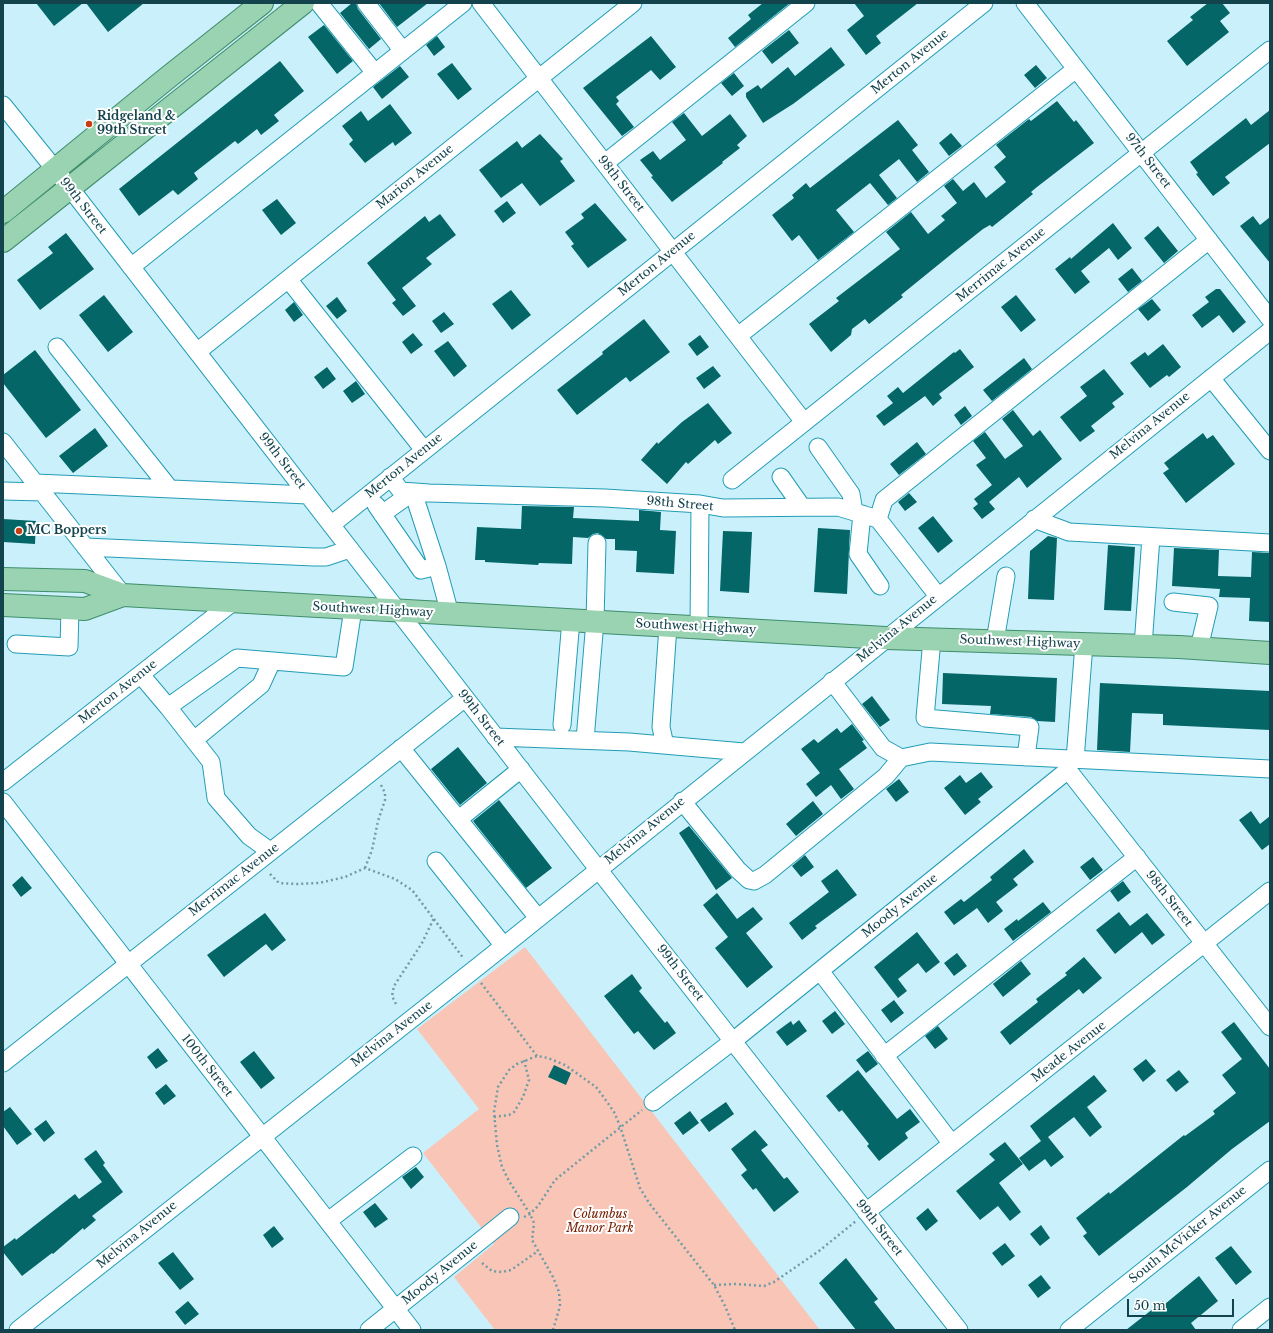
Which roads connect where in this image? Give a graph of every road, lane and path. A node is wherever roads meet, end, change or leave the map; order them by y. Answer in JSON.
{"nodes":[{"id":1,"x":262,"y":3,"type":"edge"},
{"id":2,"x":303,"y":3,"type":"edge"},
{"id":3,"x":319,"y":3,"type":"edge"},
{"id":4,"x":366,"y":3,"type":"edge"},
{"id":5,"x":463,"y":3,"type":"edge"},
{"id":6,"x":481,"y":3,"type":"edge"},
{"id":7,"x":633,"y":3,"type":"edge"},
{"id":8,"x":806,"y":3,"type":"edge"},
{"id":9,"x":984,"y":3,"type":"edge"},
{"id":10,"x":1025,"y":3,"type":"edge"},
{"id":11,"x":1270,"y":50,"type":"edge"},
{"id":12,"x":403,"y":51,"type":"junction"},
{"id":13,"x":1076,"y":69,"type":"junction"},
{"id":14,"x":375,"y":73,"type":"junction"},
{"id":15,"x":539,"y":78,"type":"junction"},
{"id":16,"x":3,"y":105,"type":"edge"},
{"id":17,"x":1141,"y":153,"type":"junction"},
{"id":18,"x":605,"y":163,"type":"junction"},
{"id":19,"x":55,"y":170,"type":"junction"},
{"id":20,"x":70,"y":188,"type":"junction"},
{"id":21,"x":3,"y":212,"type":"edge"},
{"id":22,"x":1209,"y":240,"type":"junction"},
{"id":23,"x":3,"y":241,"type":"edge"},
{"id":24,"x":673,"y":251,"type":"junction"},
{"id":25,"x":131,"y":266,"type":"junction"},
{"id":26,"x":288,"y":279,"type":"junction"},
{"id":27,"x":1270,"y":319,"type":"edge"},
{"id":28,"x":1270,"y":331,"type":"edge"},
{"id":29,"x":738,"y":336,"type":"junction"},
{"id":30,"x":57,"y":347,"type":"dead end"},
{"id":31,"x":197,"y":352,"type":"junction"},
{"id":32,"x":1211,"y":378,"type":"junction"},
{"id":33,"x":804,"y":422,"type":"junction"},
{"id":34,"x":3,"y":442,"type":"edge"},
{"id":35,"x":818,"y":447,"type":"dead end"},
{"id":36,"x":424,"y":450,"type":"junction"},
{"id":37,"x":1270,"y":451,"type":"edge"},
{"id":38,"x":390,"y":477,"type":"junction"},
{"id":39,"x":781,"y":477,"type":"dead end"},
{"id":40,"x":732,"y":480,"type":"dead end"},
{"id":41,"x":39,"y":488,"type":"junction"},
{"id":42,"x":170,"y":489,"type":"junction"},
{"id":43,"x":3,"y":491,"type":"edge"},
{"id":44,"x":413,"y":492,"type":"junction"},
{"id":45,"x":369,"y":494,"type":"junction"},
{"id":46,"x":308,"y":495,"type":"junction"},
{"id":47,"x":700,"y":504,"type":"junction"},
{"id":48,"x":802,"y":507,"type":"junction"},
{"id":49,"x":382,"y":514,"type":"junction"},
{"id":50,"x":865,"y":515,"type":"junction"},
{"id":51,"x":1034,"y":520,"type":"junction"},
{"id":52,"x":331,"y":525,"type":"junction"},
{"id":53,"x":1151,"y":536,"type":"junction"},
{"id":54,"x":597,"y":543,"type":"dead end"},
{"id":55,"x":1270,"y":543,"type":"edge"},
{"id":56,"x":85,"y":547,"type":"junction"},
{"id":57,"x":350,"y":549,"type":"junction"},
{"id":58,"x":437,"y":566,"type":"junction"},
{"id":59,"x":1006,"y":576,"type":"dead end"},
{"id":60,"x":3,"y":579,"type":"edge"},
{"id":61,"x":880,"y":586,"type":"dead end"},
{"id":62,"x":123,"y":595,"type":"junction"},
{"id":63,"x":938,"y":596,"type":"junction"},
{"id":64,"x":233,"y":602,"type":"junction"},
{"id":65,"x":1173,"y":602,"type":"dead end"},
{"id":66,"x":3,"y":605,"type":"edge"},
{"id":67,"x":70,"y":608,"type":"junction"},
{"id":68,"x":353,"y":608,"type":"junction"},
{"id":69,"x":398,"y":611,"type":"junction"},
{"id":70,"x":450,"y":614,"type":"junction"},
{"id":71,"x":570,"y":620,"type":"junction"},
{"id":72,"x":595,"y":621,"type":"junction"},
{"id":73,"x":668,"y":626,"type":"junction"},
{"id":74,"x":699,"y":627,"type":"junction"},
{"id":75,"x":886,"y":638,"type":"junction"},
{"id":76,"x":932,"y":639,"type":"junction"},
{"id":77,"x":995,"y":641,"type":"junction"},
{"id":78,"x":16,"y":644,"type":"dead end"},
{"id":79,"x":1084,"y":644,"type":"junction"},
{"id":80,"x":1143,"y":646,"type":"junction"},
{"id":81,"x":1199,"y":648,"type":"junction"},
{"id":82,"x":1270,"y":653,"type":"edge"},
{"id":83,"x":272,"y":661,"type":"junction"},
{"id":84,"x":141,"y":674,"type":"junction"},
{"id":85,"x":832,"y":682,"type":"junction"},
{"id":86,"x":465,"y":698,"type":"junction"},
{"id":87,"x":168,"y":707,"type":"junction"},
{"id":88,"x":562,"y":725,"type":"dead end"},
{"id":89,"x":495,"y":737,"type":"junction"},
{"id":90,"x":194,"y":740,"type":"junction"},
{"id":91,"x":584,"y":740,"type":"junction"},
{"id":92,"x":665,"y":745,"type":"junction"},
{"id":93,"x":401,"y":748,"type":"junction"},
{"id":94,"x":744,"y":752,"type":"junction"},
{"id":95,"x":1026,"y":757,"type":"junction"},
{"id":96,"x":901,"y":758,"type":"junction"},
{"id":97,"x":1072,"y":765,"type":"junction"},
{"id":98,"x":521,"y":769,"type":"junction"},
{"id":99,"x":1270,"y":769,"type":"edge"},
{"id":100,"x":3,"y":782,"type":"edge"},
{"id":101,"x":381,"y":785,"type":"dead end"},
{"id":102,"x":682,"y":801,"type":"junction"},
{"id":103,"x":3,"y":802,"type":"edge"},
{"id":104,"x":459,"y":820,"type":"junction"},
{"id":105,"x":270,"y":851,"type":"junction"},
{"id":106,"x":1137,"y":858,"type":"junction"},
{"id":107,"x":436,"y":860,"type":"dead end"},
{"id":108,"x":365,"y":868,"type":"junction"},
{"id":109,"x":598,"y":869,"type":"junction"},
{"id":110,"x":270,"y":874,"type":"dead end"},
{"id":111,"x":1270,"y":891,"type":"edge"},
{"id":112,"x":434,"y":917,"type":"junction"},
{"id":113,"x":538,"y":918,"type":"junction"},
{"id":114,"x":1205,"y":944,"type":"junction"},
{"id":115,"x":504,"y":946,"type":"junction"},
{"id":116,"x":464,"y":959,"type":"dead end"},
{"id":117,"x":127,"y":963,"type":"junction"},
{"id":118,"x":820,"y":971,"type":"junction"},
{"id":119,"x":477,"y":978,"type":"dead end"},
{"id":120,"x":396,"y":1004,"type":"dead end"},
{"id":121,"x":1270,"y":1027,"type":"edge"},
{"id":122,"x":733,"y":1041,"type":"junction"},
{"id":123,"x":537,"y":1056,"type":"junction"},
{"id":124,"x":884,"y":1056,"type":"junction"},
{"id":125,"x":524,"y":1060,"type":"junction"},
{"id":126,"x":3,"y":1063,"type":"edge"},
{"id":127,"x":648,"y":1105,"type":"joint"},
{"id":128,"x":494,"y":1117,"type":"junction"},
{"id":129,"x":620,"y":1126,"type":"junction"},
{"id":130,"x":262,"y":1136,"type":"junction"},
{"id":131,"x":952,"y":1144,"type":"junction"},
{"id":132,"x":413,"y":1156,"type":"dead end"},
{"id":133,"x":1270,"y":1170,"type":"edge"},
{"id":134,"x":530,"y":1214,"type":"junction"},
{"id":135,"x":861,"y":1216,"type":"junction"},
{"id":136,"x":517,"y":1217,"type":"joint"},
{"id":137,"x":328,"y":1221,"type":"junction"},
{"id":138,"x":538,"y":1251,"type":"junction"},
{"id":139,"x":482,"y":1264,"type":"dead end"},
{"id":140,"x":714,"y":1285,"type":"junction"},
{"id":141,"x":1270,"y":1307,"type":"edge"},
{"id":142,"x":396,"y":1308,"type":"junction"},
{"id":143,"x":18,"y":1330,"type":"edge"},
{"id":144,"x":369,"y":1330,"type":"edge"},
{"id":145,"x":412,"y":1330,"type":"edge"},
{"id":146,"x":553,"y":1330,"type":"edge"},
{"id":147,"x":735,"y":1330,"type":"edge"},
{"id":148,"x":959,"y":1330,"type":"edge"},
{"id":149,"x":1069,"y":1330,"type":"edge"},
{"id":150,"x":1241,"y":1330,"type":"edge"}],
"edges":[{"from":1,"to":19,"type":"main road"},
{"from":2,"to":20,"type":"main road"},
{"from":3,"to":14,"type":"street"},
{"from":4,"to":12,"type":"street"},
{"from":5,"to":12,"type":"street"},
{"from":6,"to":15,"type":"street","name":"98th Street"},
{"from":7,"to":15,"type":"street","name":"Marion Avenue"},
{"from":8,"to":18,"type":"street"},
{"from":9,"to":24,"type":"street","name":"Merton Avenue"},
{"from":10,"to":13,"type":"street","name":"97th Street"},
{"from":11,"to":17,"type":"street","name":"Merrimac Avenue"},
{"from":12,"to":14,"type":"street"},
{"from":13,"to":17,"type":"street","name":"97th Street"},
{"from":13,"to":29,"type":"street"},
{"from":14,"to":25,"type":"street"},
{"from":15,"to":18,"type":"street","name":"98th Street"},
{"from":15,"to":26,"type":"street","name":"Marion Avenue"},
{"from":16,"to":19,"type":"street","name":"99th Street"},
{"from":17,"to":22,"type":"street","name":"97th Street"},
{"from":17,"to":33,"type":"street","name":"Merrimac Avenue"},
{"from":18,"to":24,"type":"street","name":"98th Street"},
{"from":19,"to":20,"type":"street","name":"99th Street"},
{"from":19,"to":21,"type":"main road"},
{"from":20,"to":23,"type":"main road"},
{"from":20,"to":25,"type":"street","name":"99th Street"},
{"from":22,"to":27,"type":"street","name":"97th Street"},
{"from":22,"to":50,"type":"street"},
{"from":24,"to":29,"type":"street","name":"98th Street"},
{"from":24,"to":36,"type":"street","name":"Merton Avenue"},
{"from":25,"to":31,"type":"street","name":"99th Street"},
{"from":26,"to":31,"type":"street","name":"Marion Avenue"},
{"from":26,"to":36,"type":"street"},
{"from":28,"to":32,"type":"street","name":"Melvina Avenue"},
{"from":29,"to":33,"type":"street","name":"98th Street"},
{"from":30,"to":42,"type":"street"},
{"from":31,"to":46,"type":"street","name":"99th Street"},
{"from":32,"to":37,"type":"street"},
{"from":32,"to":51,"type":"street","name":"Melvina Avenue"},
{"from":33,"to":40,"type":"street","name":"Merrimac Avenue"},
{"from":34,"to":41,"type":"street"},
{"from":35,"to":50,"type":"street"},
{"from":36,"to":38,"type":"street","name":"Merton Avenue"},
{"from":38,"to":44,"type":"street","name":"98th Street"},
{"from":38,"to":45,"type":"street","name":"Merton Avenue"},
{"from":39,"to":48,"type":"street"},
{"from":41,"to":42,"type":"street"},
{"from":41,"to":43,"type":"street"},
{"from":41,"to":56,"type":"street"},
{"from":42,"to":46,"type":"street"},
{"from":44,"to":47,"type":"street","name":"98th Street"},
{"from":44,"to":49,"type":"street"},
{"from":44,"to":58,"type":"street"},
{"from":45,"to":49,"type":"street"},
{"from":45,"to":52,"type":"street","name":"Merton Avenue"},
{"from":46,"to":52,"type":"street","name":"99th Street"},
{"from":47,"to":48,"type":"street","name":"98th Street"},
{"from":47,"to":74,"type":"street"},
{"from":48,"to":50,"type":"street","name":"98th Street"},
{"from":49,"to":58,"type":"street"},
{"from":50,"to":61,"type":"street"},
{"from":50,"to":63,"type":"street"},
{"from":51,"to":53,"type":"street"},
{"from":51,"to":63,"type":"street","name":"Melvina Avenue"},
{"from":52,"to":57,"type":"street","name":"99th Street"},
{"from":53,"to":55,"type":"street"},
{"from":53,"to":80,"type":"street"},
{"from":54,"to":72,"type":"street"},
{"from":56,"to":57,"type":"street"},
{"from":56,"to":62,"type":"street"},
{"from":57,"to":69,"type":"street","name":"99th Street"},
{"from":58,"to":70,"type":"street"},
{"from":59,"to":77,"type":"street"},
{"from":60,"to":62,"type":"main road","name":"Southwest Highway"},
{"from":62,"to":64,"type":"main road","name":"Southwest Highway"},
{"from":62,"to":67,"type":"main road","name":"Southwest Highway"},
{"from":63,"to":75,"type":"street","name":"Melvina Avenue"},
{"from":64,"to":68,"type":"main road","name":"Southwest Highway"},
{"from":64,"to":84,"type":"street","name":"Merton Avenue"},
{"from":65,"to":81,"type":"street"},
{"from":66,"to":67,"type":"main road","name":"Southwest Highway"},
{"from":67,"to":78,"type":"street"},
{"from":68,"to":69,"type":"main road","name":"Southwest Highway"},
{"from":68,"to":83,"type":"street"},
{"from":69,"to":70,"type":"main road","name":"Southwest Highway"},
{"from":69,"to":86,"type":"street","name":"99th Street"},
{"from":70,"to":71,"type":"main road","name":"Southwest Highway"},
{"from":71,"to":72,"type":"main road","name":"Southwest Highway"},
{"from":71,"to":88,"type":"street"},
{"from":72,"to":73,"type":"main road","name":"Southwest Highway"},
{"from":72,"to":91,"type":"street"},
{"from":73,"to":74,"type":"main road","name":"Southwest Highway"},
{"from":73,"to":92,"type":"street"},
{"from":74,"to":75,"type":"main road","name":"Southwest Highway"},
{"from":75,"to":76,"type":"main road","name":"Southwest Highway"},
{"from":75,"to":85,"type":"street","name":"Melvina Avenue"},
{"from":76,"to":77,"type":"main road","name":"Southwest Highway"},
{"from":76,"to":95,"type":"street"},
{"from":77,"to":79,"type":"main road","name":"Southwest Highway"},
{"from":79,"to":80,"type":"main road","name":"Southwest Highway"},
{"from":79,"to":97,"type":"street"},
{"from":80,"to":81,"type":"main road","name":"Southwest Highway"},
{"from":81,"to":82,"type":"main road","name":"Southwest Highway"},
{"from":83,"to":87,"type":"street"},
{"from":83,"to":90,"type":"street"},
{"from":84,"to":87,"type":"street"},
{"from":84,"to":100,"type":"street","name":"Merton Avenue"},
{"from":85,"to":94,"type":"street","name":"Melvina Avenue"},
{"from":85,"to":96,"type":"street"},
{"from":86,"to":89,"type":"street","name":"99th Street"},
{"from":86,"to":93,"type":"street","name":"Merrimac Avenue"},
{"from":87,"to":90,"type":"street"},
{"from":89,"to":91,"type":"street"},
{"from":89,"to":98,"type":"street","name":"99th Street"},
{"from":90,"to":105,"type":"street"},
{"from":91,"to":92,"type":"street"},
{"from":92,"to":94,"type":"street"},
{"from":93,"to":104,"type":"street"},
{"from":93,"to":105,"type":"street","name":"Merrimac Avenue"},
{"from":94,"to":102,"type":"street","name":"Melvina Avenue"},
{"from":95,"to":96,"type":"street"},
{"from":95,"to":97,"type":"street"},
{"from":96,"to":102,"type":"street"},
{"from":97,"to":99,"type":"street"},
{"from":97,"to":106,"type":"street","name":"98th Street"},
{"from":97,"to":118,"type":"street","name":"Moody Avenue"},
{"from":98,"to":104,"type":"street"},
{"from":98,"to":109,"type":"street","name":"99th Street"},
{"from":101,"to":108,"type":"path"},
{"from":102,"to":109,"type":"street","name":"Melvina Avenue"},
{"from":103,"to":117,"type":"street","name":"100th Street"},
{"from":104,"to":113,"type":"street"},
{"from":105,"to":117,"type":"street","name":"Merrimac Avenue"},
{"from":106,"to":114,"type":"street","name":"98th Street"},
{"from":106,"to":124,"type":"street"},
{"from":107,"to":115,"type":"street"},
{"from":108,"to":110,"type":"path"},
{"from":108,"to":112,"type":"path"},
{"from":109,"to":113,"type":"street","name":"Melvina Avenue"},
{"from":109,"to":122,"type":"street","name":"99th Street"},
{"from":111,"to":114,"type":"street","name":"Meade Avenue"},
{"from":112,"to":116,"type":"path"},
{"from":112,"to":120,"type":"path"},
{"from":113,"to":115,"type":"street","name":"Melvina Avenue"},
{"from":114,"to":121,"type":"street","name":"98th Street"},
{"from":114,"to":131,"type":"street","name":"Meade Avenue"},
{"from":115,"to":130,"type":"street","name":"Melvina Avenue"},
{"from":117,"to":126,"type":"street","name":"Merrimac Avenue"},
{"from":117,"to":130,"type":"street","name":"100th Street"},
{"from":118,"to":122,"type":"street","name":"Moody Avenue"},
{"from":118,"to":124,"type":"street"},
{"from":119,"to":123,"type":"path"},
{"from":122,"to":127,"type":"street","name":"Moody Avenue"},
{"from":122,"to":135,"type":"street","name":"99th Street"},
{"from":123,"to":125,"type":"path"},
{"from":123,"to":129,"type":"path"},
{"from":124,"to":131,"type":"street"},
{"from":125,"to":128,"type":"path"},
{"from":125,"to":128,"type":"path"},
{"from":127,"to":129,"type":"path"},
{"from":128,"to":134,"type":"path"},
{"from":129,"to":134,"type":"path"},
{"from":129,"to":140,"type":"path"},
{"from":130,"to":137,"type":"street","name":"100th Street"},
{"from":130,"to":143,"type":"street","name":"Melvina Avenue"},
{"from":131,"to":135,"type":"street","name":"Meade Avenue"},
{"from":132,"to":137,"type":"street"},
{"from":133,"to":149,"type":"street","name":"South McVicker Avenue"},
{"from":134,"to":136,"type":"path"},
{"from":134,"to":138,"type":"path"},
{"from":135,"to":140,"type":"path"},
{"from":135,"to":148,"type":"street","name":"99th Street"},
{"from":136,"to":142,"type":"street","name":"Moody Avenue"},
{"from":137,"to":142,"type":"street","name":"100th Street"},
{"from":138,"to":139,"type":"path"},
{"from":138,"to":146,"type":"path"},
{"from":140,"to":147,"type":"path"},
{"from":141,"to":150,"type":"street"},
{"from":142,"to":144,"type":"street","name":"Moody Avenue"},
{"from":142,"to":145,"type":"street","name":"100th Street"}]}
